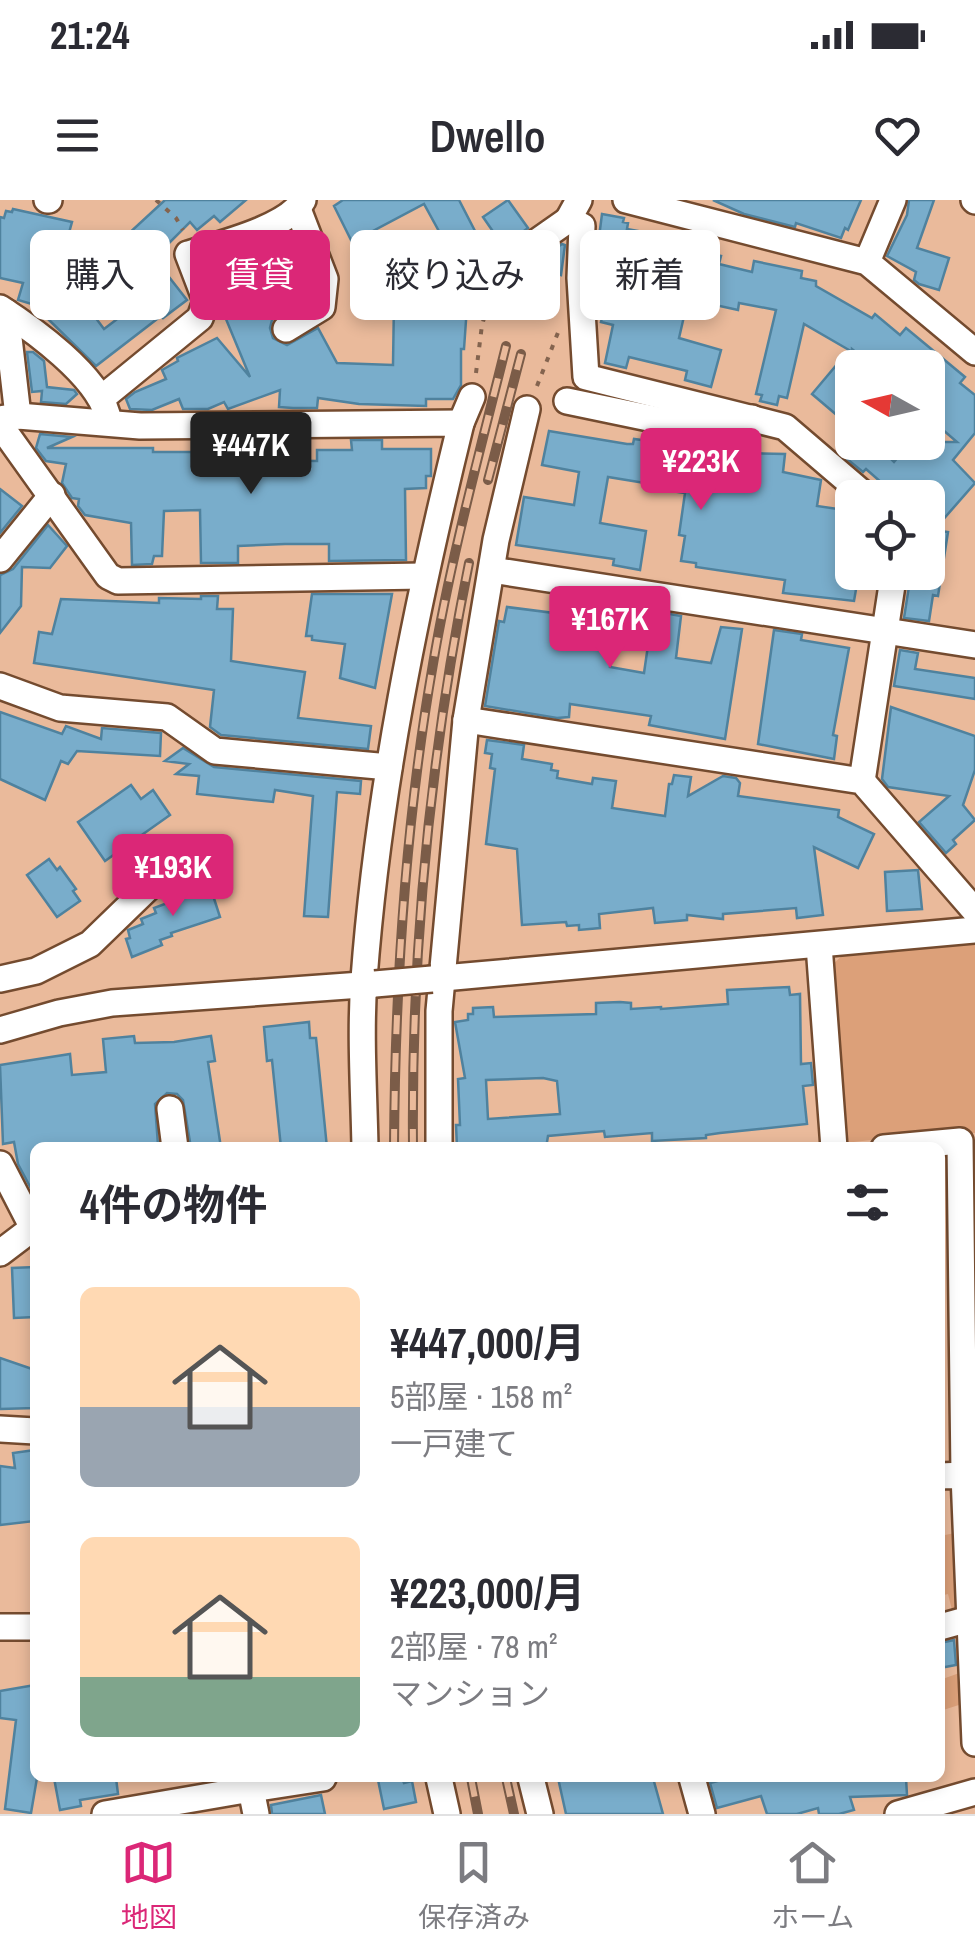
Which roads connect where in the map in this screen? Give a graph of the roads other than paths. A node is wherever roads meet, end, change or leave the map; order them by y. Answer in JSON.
{"nodes":[{"id":1,"x":626,"y":200,"type":"edge"},
{"id":2,"x":893,"y":200,"type":"edge"},
{"id":3,"x":300,"y":205,"type":"edge"},
{"id":4,"x":573,"y":210,"type":"edge"},
{"id":5,"x":548,"y":230,"type":"edge"},
{"id":6,"x":867,"y":262,"type":"junction"},
{"id":7,"x":580,"y":278,"type":"edge"},
{"id":8,"x":3,"y":310,"type":"edge"},
{"id":9,"x":565,"y":314,"type":"road end"},
{"id":10,"x":583,"y":320,"type":"edge"},
{"id":11,"x":286,"y":329,"type":"dead end"},
{"id":12,"x":975,"y":352,"type":"edge"},
{"id":13,"x":102,"y":398,"type":"junction"},
{"id":14,"x":472,"y":398,"type":"road end"},
{"id":15,"x":567,"y":401,"type":"dead end"},
{"id":16,"x":527,"y":409,"type":"road end"},
{"id":17,"x":752,"y":418,"type":"junction"},
{"id":18,"x":6,"y":420,"type":"edge"},
{"id":19,"x":461,"y":423,"type":"junction"},
{"id":20,"x":110,"y":424,"type":"junction"},
{"id":21,"x":847,"y":480,"type":"edge"},
{"id":22,"x":52,"y":494,"type":"junction"},
{"id":23,"x":0,"y":559,"type":"edge"},
{"id":24,"x":492,"y":570,"type":"junction"},
{"id":25,"x":424,"y":576,"type":"junction"},
{"id":26,"x":891,"y":590,"type":"edge"},
{"id":27,"x":884,"y":631,"type":"junction"},
{"id":28,"x":975,"y":645,"type":"edge"},
{"id":29,"x":0,"y":686,"type":"edge"},
{"id":30,"x":466,"y":720,"type":"junction"},
{"id":31,"x":389,"y":767,"type":"junction"},
{"id":32,"x":862,"y":781,"type":"junction"},
{"id":33,"x":152,"y":884,"type":"dead end"},
{"id":34,"x":975,"y":911,"type":"edge"},
{"id":35,"x":975,"y":930,"type":"edge"},
{"id":36,"x":819,"y":945,"type":"junction"},
{"id":37,"x":437,"y":977,"type":"junction"},
{"id":38,"x":0,"y":979,"type":"edge"},
{"id":39,"x":370,"y":984,"type":"junction"},
{"id":40,"x":0,"y":1030,"type":"edge"},
{"id":41,"x":170,"y":1109,"type":"dead end"},
{"id":42,"x":173,"y":1142,"type":"edge"},
{"id":43,"x":365,"y":1142,"type":"edge"},
{"id":44,"x":439,"y":1142,"type":"edge"},
{"id":45,"x":834,"y":1142,"type":"edge"},
{"id":46,"x":945,"y":1143,"type":"edge"},
{"id":47,"x":0,"y":1164,"type":"edge"},
{"id":48,"x":30,"y":1220,"type":"edge"},
{"id":49,"x":30,"y":1231,"type":"edge"},
{"id":50,"x":0,"y":1254,"type":"edge"},
{"id":51,"x":0,"y":1429,"type":"edge"},
{"id":52,"x":30,"y":1431,"type":"edge"},
{"id":53,"x":952,"y":1476,"type":"edge"},
{"id":54,"x":969,"y":1619,"type":"junction"},
{"id":55,"x":945,"y":1626,"type":"edge"},
{"id":56,"x":0,"y":1627,"type":"edge"},
{"id":57,"x":30,"y":1627,"type":"edge"},
{"id":58,"x":975,"y":1744,"type":"edge"},
{"id":59,"x":305,"y":1782,"type":"edge"},
{"id":60,"x":440,"y":1782,"type":"edge"},
{"id":61,"x":532,"y":1782,"type":"edge"},
{"id":62,"x":693,"y":1782,"type":"edge"},
{"id":63,"x":975,"y":1792,"type":"edge"},
{"id":64,"x":252,"y":1794,"type":"edge"},
{"id":65,"x":105,"y":1814,"type":"edge"},
{"id":66,"x":446,"y":1814,"type":"edge"},
{"id":67,"x":540,"y":1814,"type":"edge"},
{"id":68,"x":702,"y":1814,"type":"edge"},
{"id":69,"x":898,"y":1814,"type":"edge"}],
"edges":[{"from":1,"to":6,"type":"street"},
{"from":2,"to":6,"type":"street"},
{"from":3,"to":11,"type":"street"},
{"from":3,"to":13,"type":"street"},
{"from":4,"to":5,"type":"street"},
{"from":6,"to":12,"type":"street"},
{"from":7,"to":9,"type":"street"},
{"from":8,"to":13,"type":"street"},
{"from":8,"to":18,"type":"street"},
{"from":10,"to":17,"type":"street"},
{"from":13,"to":20,"type":"street"},
{"from":14,"to":19,"type":"street"},
{"from":15,"to":17,"type":"street"},
{"from":16,"to":24,"type":"street"},
{"from":17,"to":21,"type":"street"},
{"from":18,"to":20,"type":"street"},
{"from":18,"to":22,"type":"street"},
{"from":19,"to":20,"type":"street"},
{"from":19,"to":25,"type":"street"},
{"from":22,"to":23,"type":"street"},
{"from":22,"to":25,"type":"street"},
{"from":24,"to":27,"type":"street"},
{"from":24,"to":30,"type":"street"},
{"from":25,"to":31,"type":"street"},
{"from":26,"to":27,"type":"street"},
{"from":27,"to":28,"type":"street"},
{"from":27,"to":32,"type":"street"},
{"from":29,"to":31,"type":"street"},
{"from":30,"to":32,"type":"street"},
{"from":30,"to":37,"type":"street"},
{"from":31,"to":39,"type":"street"},
{"from":32,"to":34,"type":"street"},
{"from":33,"to":38,"type":"street"},
{"from":35,"to":36,"type":"street"},
{"from":36,"to":37,"type":"street"},
{"from":36,"to":45,"type":"street"},
{"from":37,"to":39,"type":"street","bridge":true},
{"from":37,"to":44,"type":"street"},
{"from":39,"to":40,"type":"street"},
{"from":39,"to":43,"type":"street"},
{"from":41,"to":42,"type":"street"},
{"from":46,"to":53,"type":"street"},
{"from":47,"to":48,"type":"street"},
{"from":49,"to":50,"type":"street"},
{"from":51,"to":52,"type":"street"},
{"from":53,"to":54,"type":"street"},
{"from":54,"to":55,"type":"street"},
{"from":54,"to":58,"type":"street"},
{"from":56,"to":57,"type":"street"},
{"from":59,"to":64,"type":"street"},
{"from":60,"to":66,"type":"street"},
{"from":61,"to":67,"type":"street"},
{"from":62,"to":68,"type":"street"},
{"from":63,"to":69,"type":"street"},
{"from":64,"to":65,"type":"street"}]}
